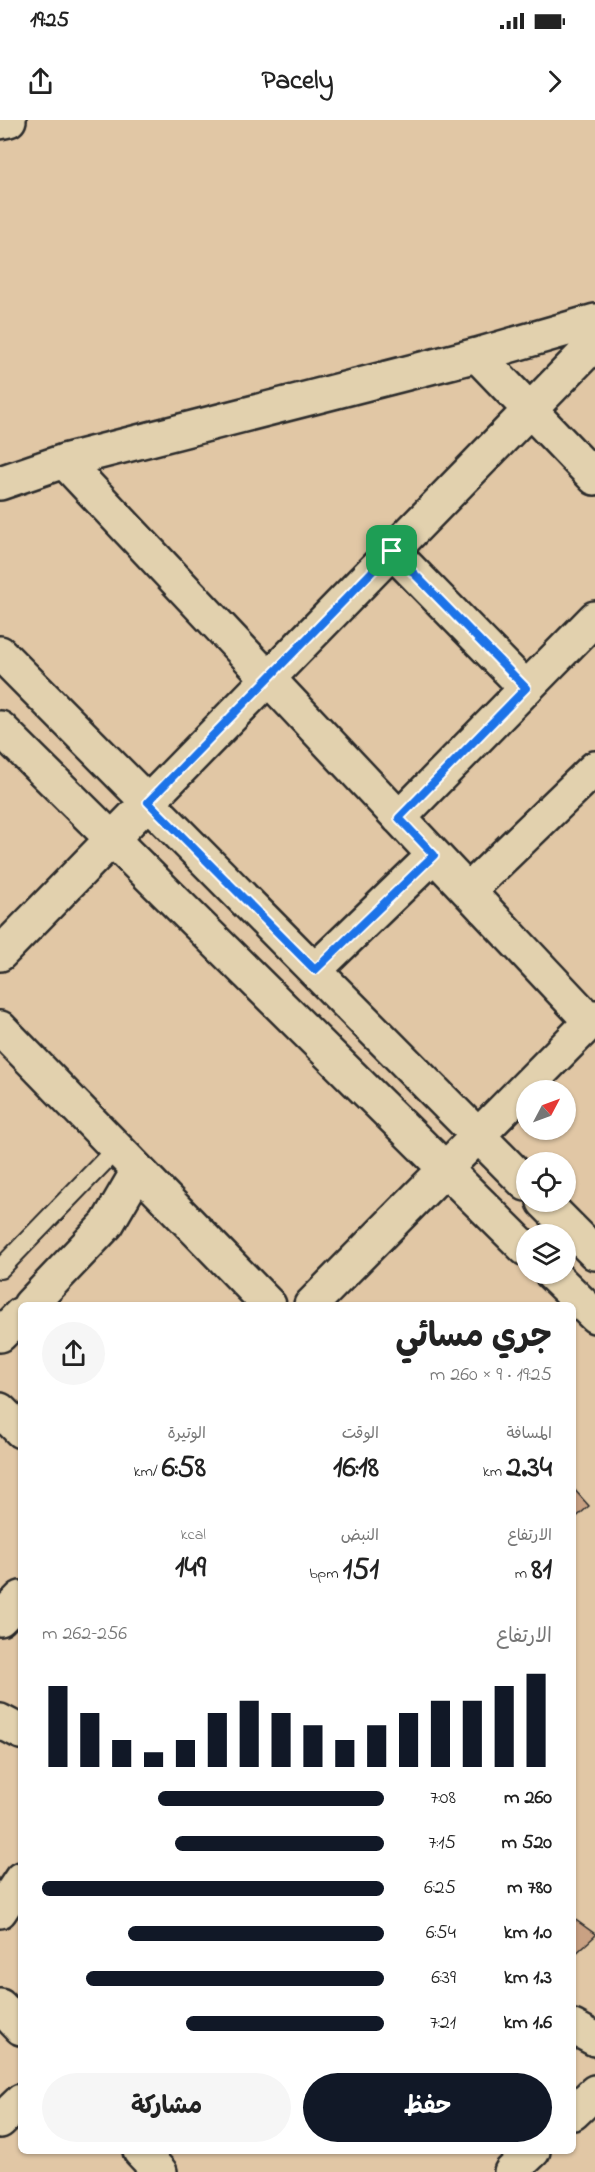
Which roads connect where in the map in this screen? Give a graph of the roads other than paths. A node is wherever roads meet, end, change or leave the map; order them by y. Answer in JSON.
{"nodes":[{"id":1,"x":9,"y":120,"type":"edge"},
{"id":2,"x":0,"y":122,"type":"edge"},
{"id":3,"x":595,"y":321,"type":"edge"},
{"id":4,"x":595,"y":343,"type":"edge"},
{"id":5,"x":477,"y":356,"type":"junction"},
{"id":6,"x":530,"y":410,"type":"junction"},
{"id":7,"x":64,"y":461,"type":"junction"},
{"id":8,"x":595,"y":478,"type":"edge"},
{"id":9,"x":0,"y":483,"type":"edge"},
{"id":10,"x":392,"y":551,"type":"junction"},
{"id":11,"x":595,"y":618,"type":"edge"},
{"id":12,"x":0,"y":652,"type":"edge"},
{"id":13,"x":268,"y":678,"type":"junction"},
{"id":14,"x":526,"y":688,"type":"junction"},
{"id":15,"x":0,"y":728,"type":"edge"},
{"id":16,"x":595,"y":768,"type":"edge"},
{"id":17,"x":148,"y":802,"type":"junction"},
{"id":18,"x":399,"y":818,"type":"junction"},
{"id":19,"x":112,"y":839,"type":"junction"},
{"id":20,"x":434,"y":855,"type":"junction"},
{"id":21,"x":468,"y":891,"type":"junction"},
{"id":22,"x":0,"y":954,"type":"edge"},
{"id":23,"x":315,"y":970,"type":"junction"},
{"id":24,"x":593,"y":1020,"type":"edge"},
{"id":25,"x":0,"y":1028,"type":"edge"},
{"id":26,"x":478,"y":1136,"type":"junction"},
{"id":27,"x":128,"y":1159,"type":"junction"},
{"id":28,"x":446,"y":1169,"type":"junction"},
{"id":29,"x":516,"y":1174,"type":"edge"},
{"id":30,"x":554,"y":1212,"type":"edge"},
{"id":31,"x":516,"y":1239,"type":"edge"},
{"id":32,"x":595,"y":1253,"type":"edge"},
{"id":33,"x":0,"y":1269,"type":"edge"},
{"id":34,"x":562,"y":1284,"type":"edge"},
{"id":35,"x":33,"y":1302,"type":"edge"},
{"id":36,"x":266,"y":1302,"type":"edge"},
{"id":37,"x":314,"y":1302,"type":"edge"},
{"id":38,"x":595,"y":1316,"type":"edge"},
{"id":39,"x":18,"y":1317,"type":"edge"},
{"id":40,"x":0,"y":1335,"type":"edge"},
{"id":41,"x":0,"y":1410,"type":"edge"},
{"id":42,"x":18,"y":1428,"type":"edge"},
{"id":43,"x":18,"y":1601,"type":"edge"},
{"id":44,"x":0,"y":1619,"type":"edge"},
{"id":45,"x":0,"y":1721,"type":"edge"},
{"id":46,"x":18,"y":1730,"type":"edge"},
{"id":47,"x":18,"y":1884,"type":"edge"},
{"id":48,"x":0,"y":1911,"type":"edge"},
{"id":49,"x":0,"y":2006,"type":"edge"},
{"id":50,"x":18,"y":2025,"type":"edge"},
{"id":51,"x":576,"y":2028,"type":"edge"},
{"id":52,"x":595,"y":2038,"type":"edge"},
{"id":53,"x":595,"y":2092,"type":"edge"},
{"id":54,"x":18,"y":2104,"type":"edge"},
{"id":55,"x":576,"y":2110,"type":"edge"},
{"id":56,"x":0,"y":2121,"type":"edge"},
{"id":57,"x":143,"y":2154,"type":"edge"},
{"id":58,"x":530,"y":2154,"type":"edge"},
{"id":59,"x":160,"y":2172,"type":"edge"},
{"id":60,"x":511,"y":2172,"type":"edge"}],
"edges":[{"from":1,"to":2,"type":"street"},
{"from":3,"to":5,"type":"street"},
{"from":4,"to":6,"type":"street"},
{"from":5,"to":6,"type":"street"},
{"from":5,"to":7,"type":"street"},
{"from":6,"to":8,"type":"street"},
{"from":6,"to":10,"type":"street"},
{"from":7,"to":9,"type":"street"},
{"from":7,"to":13,"type":"street"},
{"from":10,"to":13,"type":"street"},
{"from":10,"to":14,"type":"street"},
{"from":11,"to":14,"type":"street"},
{"from":12,"to":17,"type":"street"},
{"from":13,"to":17,"type":"street"},
{"from":13,"to":18,"type":"street"},
{"from":14,"to":18,"type":"street"},
{"from":15,"to":19,"type":"street"},
{"from":16,"to":21,"type":"street"},
{"from":17,"to":19,"type":"street"},
{"from":17,"to":23,"type":"street"},
{"from":18,"to":20,"type":"street"},
{"from":19,"to":22,"type":"street"},
{"from":19,"to":28,"type":"street"},
{"from":20,"to":21,"type":"street"},
{"from":20,"to":23,"type":"street"},
{"from":21,"to":24,"type":"street"},
{"from":23,"to":26,"type":"street"},
{"from":24,"to":26,"type":"street"},
{"from":25,"to":27,"type":"street"},
{"from":26,"to":28,"type":"street"},
{"from":26,"to":29,"type":"street"},
{"from":27,"to":33,"type":"lane"},
{"from":27,"to":35,"type":"street"},
{"from":27,"to":36,"type":"street"},
{"from":28,"to":31,"type":"street"},
{"from":28,"to":37,"type":"street"},
{"from":30,"to":32,"type":"street"},
{"from":34,"to":38,"type":"street"},
{"from":39,"to":40,"type":"street"},
{"from":41,"to":42,"type":"street"},
{"from":43,"to":44,"type":"street"},
{"from":45,"to":46,"type":"street"},
{"from":47,"to":48,"type":"street"},
{"from":49,"to":50,"type":"street"},
{"from":51,"to":52,"type":"street"},
{"from":53,"to":55,"type":"street"},
{"from":54,"to":56,"type":"street"},
{"from":57,"to":59,"type":"street"},
{"from":58,"to":60,"type":"street"}]}
